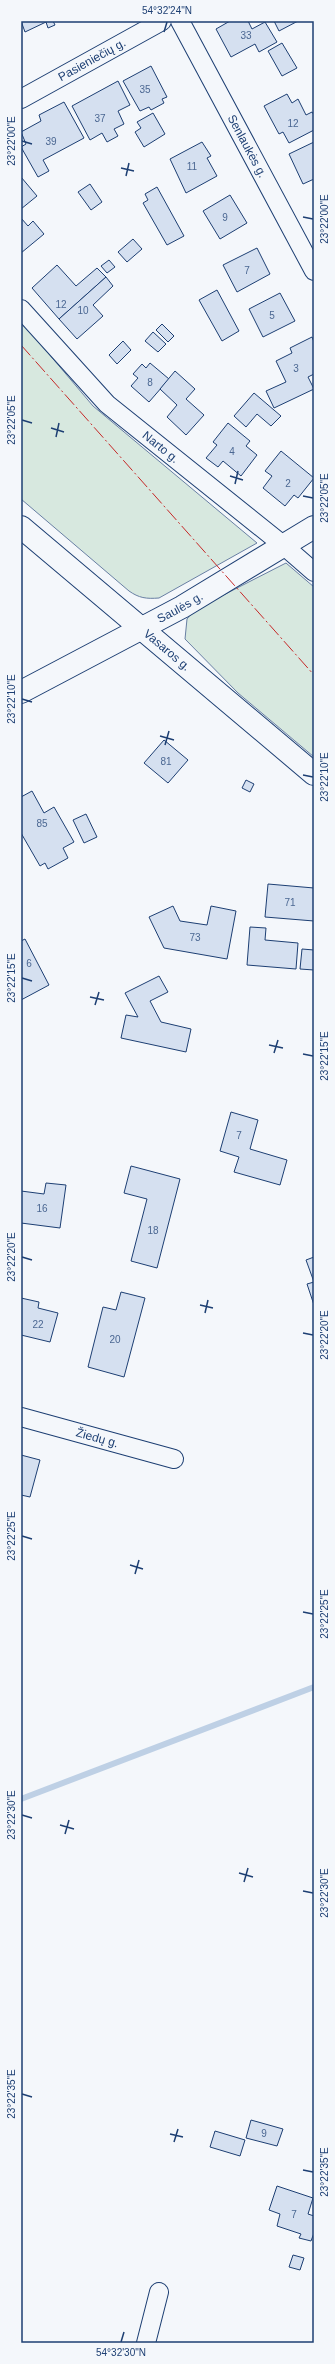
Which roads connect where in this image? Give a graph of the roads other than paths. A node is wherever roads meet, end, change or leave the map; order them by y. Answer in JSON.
{"nodes":[{"id":1,"x":162,"y":21,"type":"edge"},
{"id":2,"x":180,"y":21,"type":"edge"},
{"id":3,"x":21,"y":99,"type":"edge"},
{"id":4,"x":314,"y":271,"type":"edge"},
{"id":5,"x":21,"y":309,"type":"edge"},
{"id":6,"x":21,"y":527,"type":"edge"},
{"id":7,"x":314,"y":528,"type":"edge"},
{"id":8,"x":283,"y":545,"type":"junction"},
{"id":9,"x":314,"y":572,"type":"edge"},
{"id":10,"x":143,"y":629,"type":"junction"},
{"id":11,"x":21,"y":692,"type":"edge"},
{"id":12,"x":314,"y":774,"type":"edge"},
{"id":13,"x":21,"y":1417,"type":"edge"},
{"id":14,"x":174,"y":1459,"type":"dead end"},
{"id":15,"x":160,"y":2292,"type":"dead end"},
{"id":16,"x":146,"y":2343,"type":"edge"}],
"edges":[{"from":1,"to":3,"type":"street","name":"Pasieniečių g."},
{"from":2,"to":4,"type":"street","name":"Senlaukės g."},
{"from":5,"to":8,"type":"street","name":"Narto g."},
{"from":6,"to":10,"type":"main road","name":"Vasaros g."},
{"from":7,"to":8,"type":"main road","name":"Saulės g."},
{"from":8,"to":9,"type":"street","name":"Narto g."},
{"from":8,"to":10,"type":"main road","name":"Saulės g."},
{"from":10,"to":11,"type":"main road","name":"Saulės g."},
{"from":10,"to":12,"type":"main road","name":"Vasaros g."},
{"from":13,"to":14,"type":"street","name":"Žiedų g."},
{"from":15,"to":16,"type":"street"}]}
